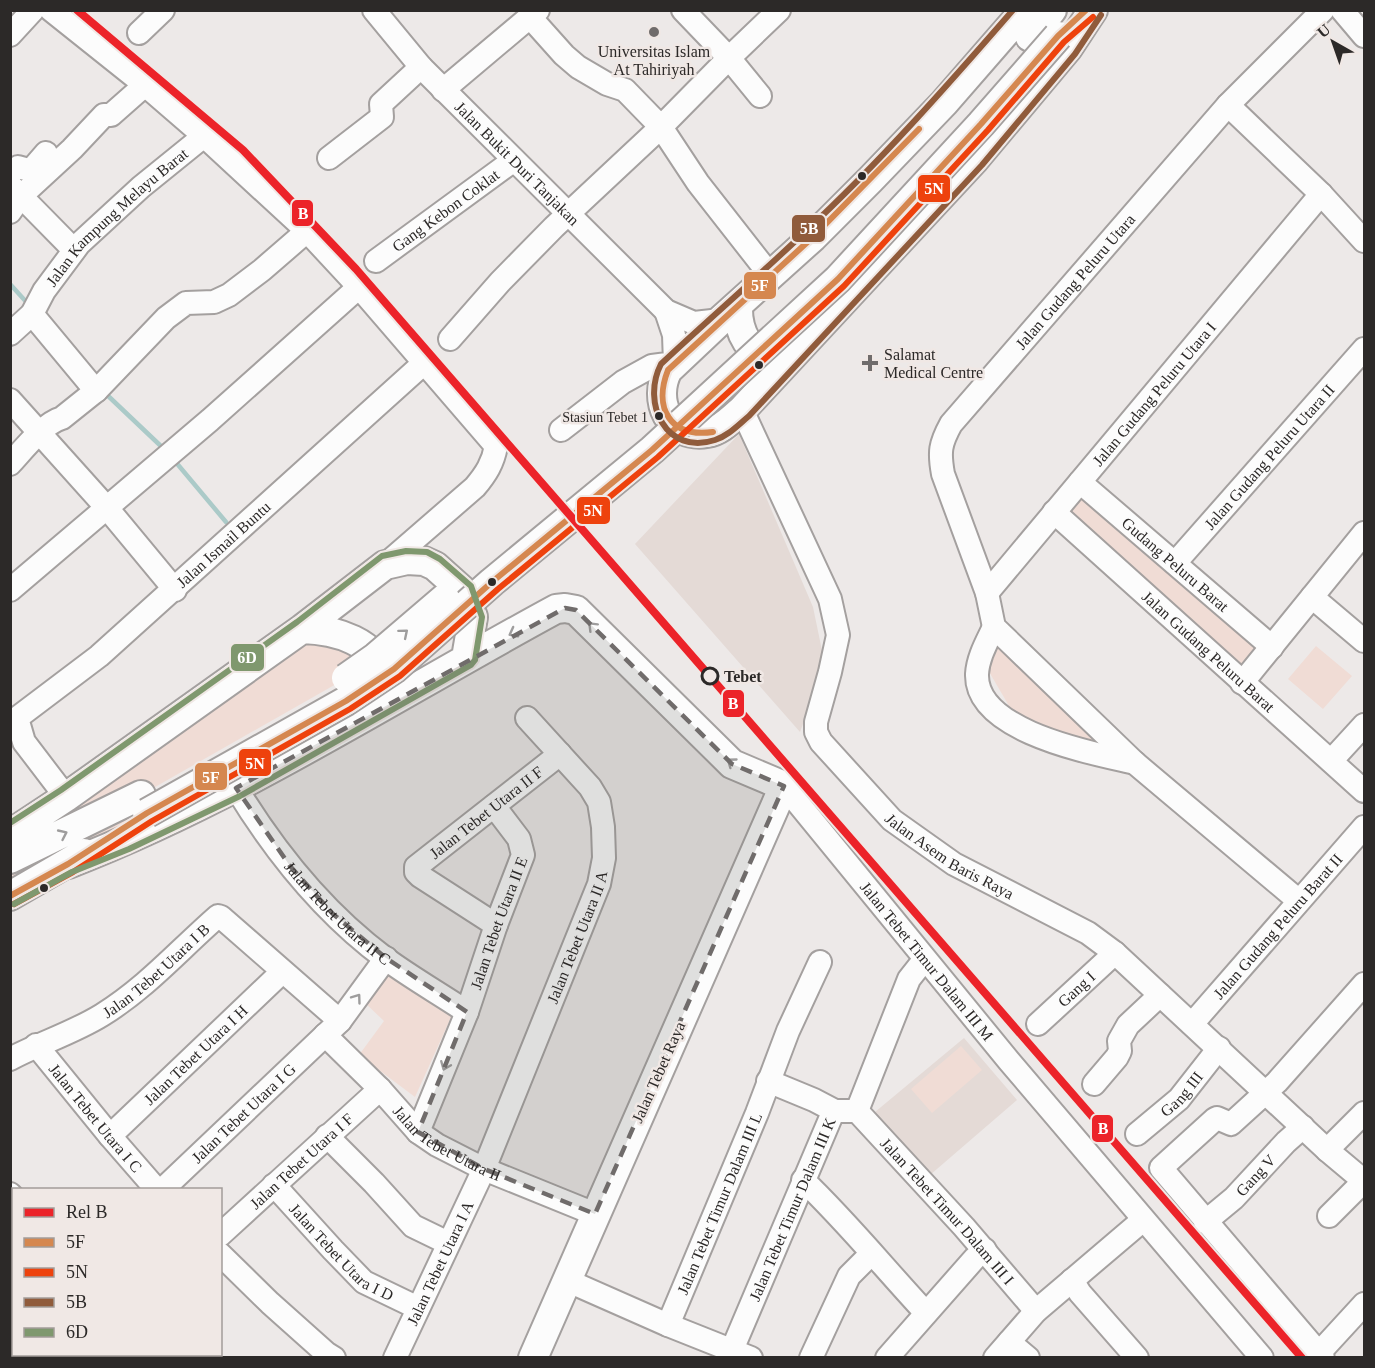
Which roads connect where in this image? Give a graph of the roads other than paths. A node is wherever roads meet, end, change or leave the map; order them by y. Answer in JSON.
{"nodes":[{"id":1,"x":33,"y":10,"type":"edge"},
{"id":2,"x":51,"y":10,"type":"edge"},
{"id":3,"x":163,"y":10,"type":"edge"},
{"id":4,"x":374,"y":10,"type":"edge"},
{"id":5,"x":683,"y":10,"type":"edge"},
{"id":6,"x":779,"y":10,"type":"edge"},
{"id":7,"x":1087,"y":10,"type":"edge"},
{"id":8,"x":1093,"y":10,"type":"edge"},
{"id":9,"x":1323,"y":10,"type":"edge"},
{"id":10,"x":1342,"y":10,"type":"edge"},
{"id":11,"x":534,"y":14,"type":"edge"},
{"id":12,"x":1041,"y":23,"type":"edge"},
{"id":13,"x":139,"y":33,"type":"dead end"},
{"id":14,"x":10,"y":35,"type":"edge"},
{"id":15,"x":1365,"y":36,"type":"edge"},
{"id":16,"x":729,"y":57,"type":"junction"},
{"id":17,"x":421,"y":67,"type":"junction"},
{"id":18,"x":145,"y":85,"type":"junction"},
{"id":19,"x":443,"y":90,"type":"junction"},
{"id":20,"x":760,"y":96,"type":"dead end"},
{"id":21,"x":1227,"y":105,"type":"junction"},
{"id":22,"x":661,"y":127,"type":"junction"},
{"id":23,"x":204,"y":136,"type":"junction"},
{"id":24,"x":46,"y":153,"type":"dead end"},
{"id":25,"x":329,"y":158,"type":"dead end"},
{"id":26,"x":514,"y":160,"type":"junction"},
{"id":27,"x":10,"y":173,"type":"edge"},
{"id":28,"x":1321,"y":194,"type":"junction"},
{"id":29,"x":14,"y":198,"type":"edge"},
{"id":30,"x":569,"y":213,"type":"junction"},
{"id":31,"x":307,"y":231,"type":"junction"},
{"id":32,"x":1365,"y":241,"type":"edge"},
{"id":33,"x":74,"y":250,"type":"junction"},
{"id":34,"x":376,"y":261,"type":"dead end"},
{"id":35,"x":770,"y":275,"type":"junction"},
{"id":36,"x":359,"y":287,"type":"junction"},
{"id":37,"x":34,"y":309,"type":"junction"},
{"id":38,"x":666,"y":311,"type":"junction"},
{"id":39,"x":730,"y":312,"type":"junction"},
{"id":40,"x":10,"y":334,"type":"edge"},
{"id":41,"x":450,"y":339,"type":"dead end"},
{"id":42,"x":1365,"y":349,"type":"edge"},
{"id":43,"x":790,"y":360,"type":"junction"},
{"id":44,"x":424,"y":363,"type":"junction"},
{"id":45,"x":675,"y":363,"type":"junction"},
{"id":46,"x":99,"y":388,"type":"junction"},
{"id":47,"x":10,"y":400,"type":"edge"},
{"id":48,"x":742,"y":410,"type":"junction"},
{"id":49,"x":561,"y":430,"type":"dead end"},
{"id":50,"x":39,"y":434,"type":"junction"},
{"id":51,"x":10,"y":464,"type":"edge"},
{"id":52,"x":1080,"y":482,"type":"junction"},
{"id":53,"x":107,"y":508,"type":"junction"},
{"id":54,"x":1054,"y":512,"type":"junction"},
{"id":55,"x":1365,"y":532,"type":"edge"},
{"id":56,"x":1175,"y":563,"type":"junction"},
{"id":57,"x":385,"y":565,"type":"junction"},
{"id":58,"x":10,"y":590,"type":"edge"},
{"id":59,"x":175,"y":590,"type":"junction"},
{"id":60,"x":987,"y":593,"type":"junction"},
{"id":61,"x":1312,"y":597,"type":"junction"},
{"id":62,"x":994,"y":627,"type":"junction"},
{"id":63,"x":302,"y":628,"type":"junction"},
{"id":64,"x":1365,"y":641,"type":"edge"},
{"id":65,"x":1272,"y":647,"type":"junction"},
{"id":66,"x":466,"y":658,"type":"junction"},
{"id":67,"x":1242,"y":683,"type":"junction"},
{"id":68,"x":376,"y":710,"type":"junction"},
{"id":69,"x":527,"y":718,"type":"dead end"},
{"id":70,"x":16,"y":725,"type":"edge"},
{"id":71,"x":1364,"y":726,"type":"edge"},
{"id":72,"x":560,"y":754,"type":"junction"},
{"id":73,"x":1331,"y":761,"type":"junction"},
{"id":74,"x":1135,"y":763,"type":"junction"},
{"id":75,"x":784,"y":786,"type":"junction"},
{"id":76,"x":236,"y":788,"type":"junction"},
{"id":77,"x":1365,"y":791,"type":"edge"},
{"id":78,"x":66,"y":797,"type":"junction"},
{"id":79,"x":144,"y":804,"type":"junction"},
{"id":80,"x":494,"y":806,"type":"junction"},
{"id":81,"x":1365,"y":827,"type":"edge"},
{"id":82,"x":10,"y":834,"type":"edge"},
{"id":83,"x":10,"y":859,"type":"edge"},
{"id":84,"x":68,"y":864,"type":"junction"},
{"id":85,"x":10,"y":896,"type":"edge"},
{"id":86,"x":1299,"y":901,"type":"junction"},
{"id":87,"x":496,"y":925,"type":"junction"},
{"id":88,"x":1115,"y":953,"type":"junction"},
{"id":89,"x":386,"y":958,"type":"junction"},
{"id":90,"x":924,"y":960,"type":"junction"},
{"id":91,"x":820,"y":962,"type":"dead end"},
{"id":92,"x":282,"y":972,"type":"junction"},
{"id":93,"x":1365,"y":984,"type":"edge"},
{"id":94,"x":1160,"y":995,"type":"junction"},
{"id":95,"x":467,"y":1012,"type":"junction"},
{"id":96,"x":1038,"y":1024,"type":"dead end"},
{"id":97,"x":1192,"y":1024,"type":"junction"},
{"id":98,"x":333,"y":1028,"type":"junction"},
{"id":99,"x":36,"y":1045,"type":"junction"},
{"id":100,"x":1219,"y":1048,"type":"junction"},
{"id":101,"x":10,"y":1059,"type":"edge"},
{"id":102,"x":768,"y":1080,"type":"junction"},
{"id":103,"x":1094,"y":1084,"type":"dead end"},
{"id":104,"x":380,"y":1089,"type":"junction"},
{"id":105,"x":1267,"y":1093,"type":"junction"},
{"id":106,"x":846,"y":1111,"type":"junction"},
{"id":107,"x":1365,"y":1113,"type":"edge"},
{"id":108,"x":1303,"y":1126,"type":"junction"},
{"id":109,"x":418,"y":1132,"type":"junction"},
{"id":110,"x":1137,"y":1134,"type":"dead end"},
{"id":111,"x":110,"y":1136,"type":"junction"},
{"id":112,"x":327,"y":1136,"type":"junction"},
{"id":113,"x":1327,"y":1150,"type":"junction"},
{"id":114,"x":484,"y":1169,"type":"junction"},
{"id":115,"x":803,"y":1180,"type":"junction"},
{"id":116,"x":1365,"y":1181,"type":"edge"},
{"id":117,"x":274,"y":1185,"type":"junction"},
{"id":118,"x":155,"y":1188,"type":"edge"},
{"id":119,"x":164,"y":1188,"type":"edge"},
{"id":120,"x":595,"y":1214,"type":"junction"},
{"id":121,"x":1329,"y":1216,"type":"dead end"},
{"id":122,"x":1143,"y":1220,"type":"junction"},
{"id":123,"x":1205,"y":1222,"type":"junction"},
{"id":124,"x":222,"y":1233,"type":"edge"},
{"id":125,"x":448,"y":1243,"type":"junction"},
{"id":126,"x":986,"y":1250,"type":"junction"},
{"id":127,"x":871,"y":1254,"type":"junction"},
{"id":128,"x":222,"y":1256,"type":"edge"},
{"id":129,"x":566,"y":1280,"type":"junction"},
{"id":130,"x":1072,"y":1280,"type":"junction"},
{"id":131,"x":1365,"y":1304,"type":"edge"},
{"id":132,"x":418,"y":1308,"type":"junction"},
{"id":133,"x":1036,"y":1311,"type":"junction"},
{"id":134,"x":926,"y":1313,"type":"junction"},
{"id":135,"x":668,"y":1325,"type":"junction"},
{"id":136,"x":1002,"y":1349,"type":"edge"},
{"id":137,"x":741,"y":1354,"type":"edge"},
{"id":138,"x":1321,"y":1355,"type":"edge"},
{"id":139,"x":334,"y":1358,"type":"edge"},
{"id":140,"x":395,"y":1358,"type":"edge"},
{"id":141,"x":533,"y":1358,"type":"edge"},
{"id":142,"x":811,"y":1358,"type":"edge"},
{"id":143,"x":887,"y":1358,"type":"edge"},
{"id":144,"x":1028,"y":1358,"type":"edge"},
{"id":145,"x":1137,"y":1358,"type":"edge"},
{"id":146,"x":1262,"y":1358,"type":"edge"}],
"edges":[{"from":1,"to":14,"type":"street"},
{"from":2,"to":18,"type":"street"},
{"from":3,"to":13,"type":"street"},
{"from":4,"to":17,"type":"street","name":"Jalan Bukit Duri Tanjakan"},
{"from":5,"to":16,"type":"street"},
{"from":6,"to":16,"type":"street"},
{"from":7,"to":12,"type":"main road"},
{"from":8,"to":43,"type":"main road"},
{"from":9,"to":21,"type":"street","name":"Jalan Gudang Peluru Utara"},
{"from":10,"to":15,"type":"street"},
{"from":11,"to":19,"type":"street"},
{"from":11,"to":22,"type":"street"},
{"from":12,"to":35,"type":"main road"},
{"from":12,"to":79,"type":"main road","bridge":true},
{"from":16,"to":20,"type":"street"},
{"from":16,"to":22,"type":"street"},
{"from":17,"to":19,"type":"street","name":"Jalan Bukit Duri Tanjakan"},
{"from":17,"to":25,"type":"street"},
{"from":18,"to":23,"type":"street"},
{"from":18,"to":29,"type":"street"},
{"from":19,"to":26,"type":"street","name":"Jalan Bukit Duri Tanjakan"},
{"from":21,"to":28,"type":"street"},
{"from":21,"to":60,"type":"street","name":"Jalan Gudang Peluru Utara"},
{"from":22,"to":30,"type":"street"},
{"from":22,"to":35,"type":"street"},
{"from":23,"to":31,"type":"street"},
{"from":23,"to":33,"type":"street","name":"Jalan Kampung Melayu Barat"},
{"from":24,"to":27,"type":"street"},
{"from":26,"to":30,"type":"street","name":"Jalan Bukit Duri Tanjakan"},
{"from":26,"to":34,"type":"street","name":"Gang Kebon Coklat"},
{"from":28,"to":32,"type":"street"},
{"from":28,"to":52,"type":"street","name":"Jalan Gudang Peluru Utara I"},
{"from":29,"to":33,"type":"street"},
{"from":30,"to":38,"type":"street","name":"Jalan Bukit Duri Tanjakan"},
{"from":30,"to":41,"type":"street"},
{"from":31,"to":36,"type":"street"},
{"from":31,"to":46,"type":"street"},
{"from":33,"to":37,"type":"street","name":"Jalan Kampung Melayu Barat"},
{"from":35,"to":39,"type":"main road"},
{"from":36,"to":44,"type":"street"},
{"from":36,"to":53,"type":"street"},
{"from":37,"to":40,"type":"street","name":"Jalan Kampung Melayu Barat"},
{"from":37,"to":46,"type":"street"},
{"from":38,"to":39,"type":"street","name":"Jalan Bukit Duri Tanjakan"},
{"from":38,"to":45,"type":"street","name":"Jalan Bukit Duri Tanjakan"},
{"from":39,"to":43,"type":"main road"},
{"from":39,"to":45,"type":"main road"},
{"from":42,"to":56,"type":"street","name":"Jalan Gudang Peluru Utara II"},
{"from":43,"to":48,"type":"main road"},
{"from":44,"to":57,"type":"street"},
{"from":44,"to":59,"type":"street","name":"Jalan Ismail Buntu"},
{"from":45,"to":48,"type":"main road"},
{"from":45,"to":49,"type":"street"},
{"from":46,"to":50,"type":"street"},
{"from":47,"to":50,"type":"street"},
{"from":48,"to":88,"type":"street","name":"Jalan Asem Baris Raya"},
{"from":50,"to":51,"type":"street"},
{"from":50,"to":53,"type":"street"},
{"from":52,"to":54,"type":"street","name":"Jalan Gudang Peluru Utara I"},
{"from":52,"to":56,"type":"street","name":"Gudang Peluru Barat"},
{"from":53,"to":58,"type":"street"},
{"from":53,"to":59,"type":"street"},
{"from":54,"to":60,"type":"street","name":"Jalan Gudang Peluru Utara I"},
{"from":54,"to":67,"type":"street","name":"Jalan Gudang Peluru Barat"},
{"from":55,"to":61,"type":"street"},
{"from":56,"to":65,"type":"street","name":"Gudang Peluru Barat"},
{"from":57,"to":63,"type":"main road"},
{"from":57,"to":66,"type":"main road"},
{"from":59,"to":70,"type":"street","name":"Jalan Ismail Buntu"},
{"from":60,"to":62,"type":"street","name":"Jalan Gudang Peluru Utara"},
{"from":61,"to":64,"type":"street"},
{"from":61,"to":65,"type":"street"},
{"from":62,"to":74,"type":"street"},
{"from":62,"to":74,"type":"street"},
{"from":63,"to":68,"type":"main road"},
{"from":63,"to":78,"type":"main road"},
{"from":65,"to":67,"type":"street"},
{"from":66,"to":68,"type":"main road"},
{"from":75,"to":66,"type":"main road","name":"Jalan Tebet Timur Dalam III M","one_way":true},
{"from":67,"to":73,"type":"street","name":"Jalan Gudang Peluru Barat"},
{"from":68,"to":76,"type":"main road"},
{"from":69,"to":72,"type":"street","name":"Jalan Tebet Utara II A"},
{"from":70,"to":78,"type":"street","name":"Jalan Ismail Buntu"},
{"from":71,"to":73,"type":"street"},
{"from":72,"to":80,"type":"street","name":"Jalan Tebet Utara II F"},
{"from":72,"to":114,"type":"street","name":"Jalan Tebet Utara II A"},
{"from":73,"to":77,"type":"street","name":"Jalan Gudang Peluru Barat"},
{"from":74,"to":86,"type":"street"},
{"from":75,"to":90,"type":"street","name":"Jalan Tebet Timur Dalam III M"},
{"from":75,"to":120,"type":"main road","name":"Jalan Tebet Raya"},
{"from":76,"to":84,"type":"main road"},
{"from":76,"to":89,"type":"street","name":"Jalan Tebet Utara II C"},
{"from":78,"to":82,"type":"main road"},
{"from":83,"to":79,"type":"main road","one_way":true},
{"from":79,"to":84,"type":"main road"},
{"from":80,"to":87,"type":"street","name":"Jalan Tebet Utara II E"},
{"from":80,"to":87,"type":"street","name":"Jalan Tebet Utara II F"},
{"from":81,"to":86,"type":"street","name":"Jalan Gudang Peluru Barat II"},
{"from":84,"to":85,"type":"main road"},
{"from":86,"to":97,"type":"street","name":"Jalan Gudang Peluru Barat II"},
{"from":87,"to":95,"type":"street","name":"Jalan Tebet Utara II E"},
{"from":88,"to":94,"type":"street","name":"Jalan Asem Baris Raya"},
{"from":88,"to":96,"type":"street","name":"Gang I"},
{"from":89,"to":95,"type":"street","name":"Jalan Tebet Utara II C"},
{"from":98,"to":89,"type":"street","name":"Jalan Tebet Utara I G","one_way":true},
{"from":90,"to":106,"type":"street","name":"Jalan Tebet Timur Dalam III K"},
{"from":90,"to":122,"type":"street","name":"Jalan Tebet Timur Dalam III M"},
{"from":91,"to":102,"type":"street","name":"Jalan Tebet Timur Dalam III L"},
{"from":92,"to":98,"type":"street","name":"Jalan Tebet Utara I B"},
{"from":92,"to":99,"type":"street","name":"Jalan Tebet Utara I B"},
{"from":92,"to":111,"type":"street","name":"Jalan Tebet Utara I H"},
{"from":93,"to":105,"type":"street"},
{"from":94,"to":97,"type":"street","name":"Jalan Asem Baris Raya"},
{"from":94,"to":103,"type":"street"},
{"from":95,"to":109,"type":"street","name":"Jalan Tebet Utara II E","one_way":true},
{"from":97,"to":100,"type":"street","name":"Jalan Asem Baris Raya"},
{"from":98,"to":104,"type":"street","name":"Jalan Tebet Utara II"},
{"from":98,"to":119,"type":"street","name":"Jalan Tebet Utara I G"},
{"from":99,"to":101,"type":"street","name":"Jalan Tebet Utara I B"},
{"from":99,"to":111,"type":"street","name":"Jalan Tebet Utara I C"},
{"from":100,"to":105,"type":"street","name":"Jalan Asem Baris Raya"},
{"from":100,"to":110,"type":"street","name":"Gang III"},
{"from":102,"to":106,"type":"street"},
{"from":102,"to":135,"type":"street","name":"Jalan Tebet Timur Dalam III L"},
{"from":104,"to":109,"type":"street","name":"Jalan Tebet Utara II"},
{"from":104,"to":112,"type":"street","name":"Jalan Tebet Utara I F"},
{"from":105,"to":108,"type":"street","name":"Jalan Asem Baris Raya"},
{"from":105,"to":123,"type":"street"},
{"from":106,"to":115,"type":"street","name":"Jalan Tebet Timur Dalam III K"},
{"from":106,"to":126,"type":"street","name":"Jalan Tebet Timur Dalam III I"},
{"from":107,"to":113,"type":"street"},
{"from":108,"to":113,"type":"street","name":"Jalan Asem Baris Raya"},
{"from":108,"to":123,"type":"street","name":"Gang V"},
{"from":109,"to":114,"type":"street","name":"Jalan Tebet Utara II"},
{"from":111,"to":118,"type":"street","name":"Jalan Tebet Utara I C"},
{"from":112,"to":117,"type":"street","name":"Jalan Tebet Utara I F"},
{"from":112,"to":125,"type":"street"},
{"from":113,"to":116,"type":"street","name":"Jalan Asem Baris Raya"},
{"from":114,"to":120,"type":"street","name":"Jalan Tebet Utara II"},
{"from":114,"to":125,"type":"street","name":"Jalan Tebet Utara I A"},
{"from":115,"to":127,"type":"street"},
{"from":115,"to":137,"type":"street","name":"Jalan Tebet Timur Dalam III K"},
{"from":116,"to":121,"type":"street"},
{"from":117,"to":124,"type":"street","name":"Jalan Tebet Utara I F"},
{"from":117,"to":132,"type":"street","name":"Jalan Tebet Utara I D"},
{"from":120,"to":129,"type":"main road","name":"Jalan Tebet Raya"},
{"from":122,"to":130,"type":"street"},
{"from":122,"to":146,"type":"street","name":"Jalan Tebet Timur Dalam III M"},
{"from":123,"to":138,"type":"street"},
{"from":125,"to":132,"type":"street","name":"Jalan Tebet Utara I A"},
{"from":126,"to":133,"type":"street","name":"Jalan Tebet Timur Dalam III I"},
{"from":126,"to":134,"type":"street"},
{"from":127,"to":134,"type":"street"},
{"from":127,"to":142,"type":"street"},
{"from":128,"to":139,"type":"street"},
{"from":129,"to":135,"type":"street"},
{"from":129,"to":141,"type":"main road","name":"Jalan Tebet Raya"},
{"from":130,"to":133,"type":"street"},
{"from":130,"to":145,"type":"street"},
{"from":131,"to":138,"type":"street"},
{"from":132,"to":140,"type":"street","name":"Jalan Tebet Utara I A"},
{"from":133,"to":136,"type":"street"},
{"from":134,"to":143,"type":"street"},
{"from":135,"to":137,"type":"street"},
{"from":136,"to":144,"type":"street"}]}
